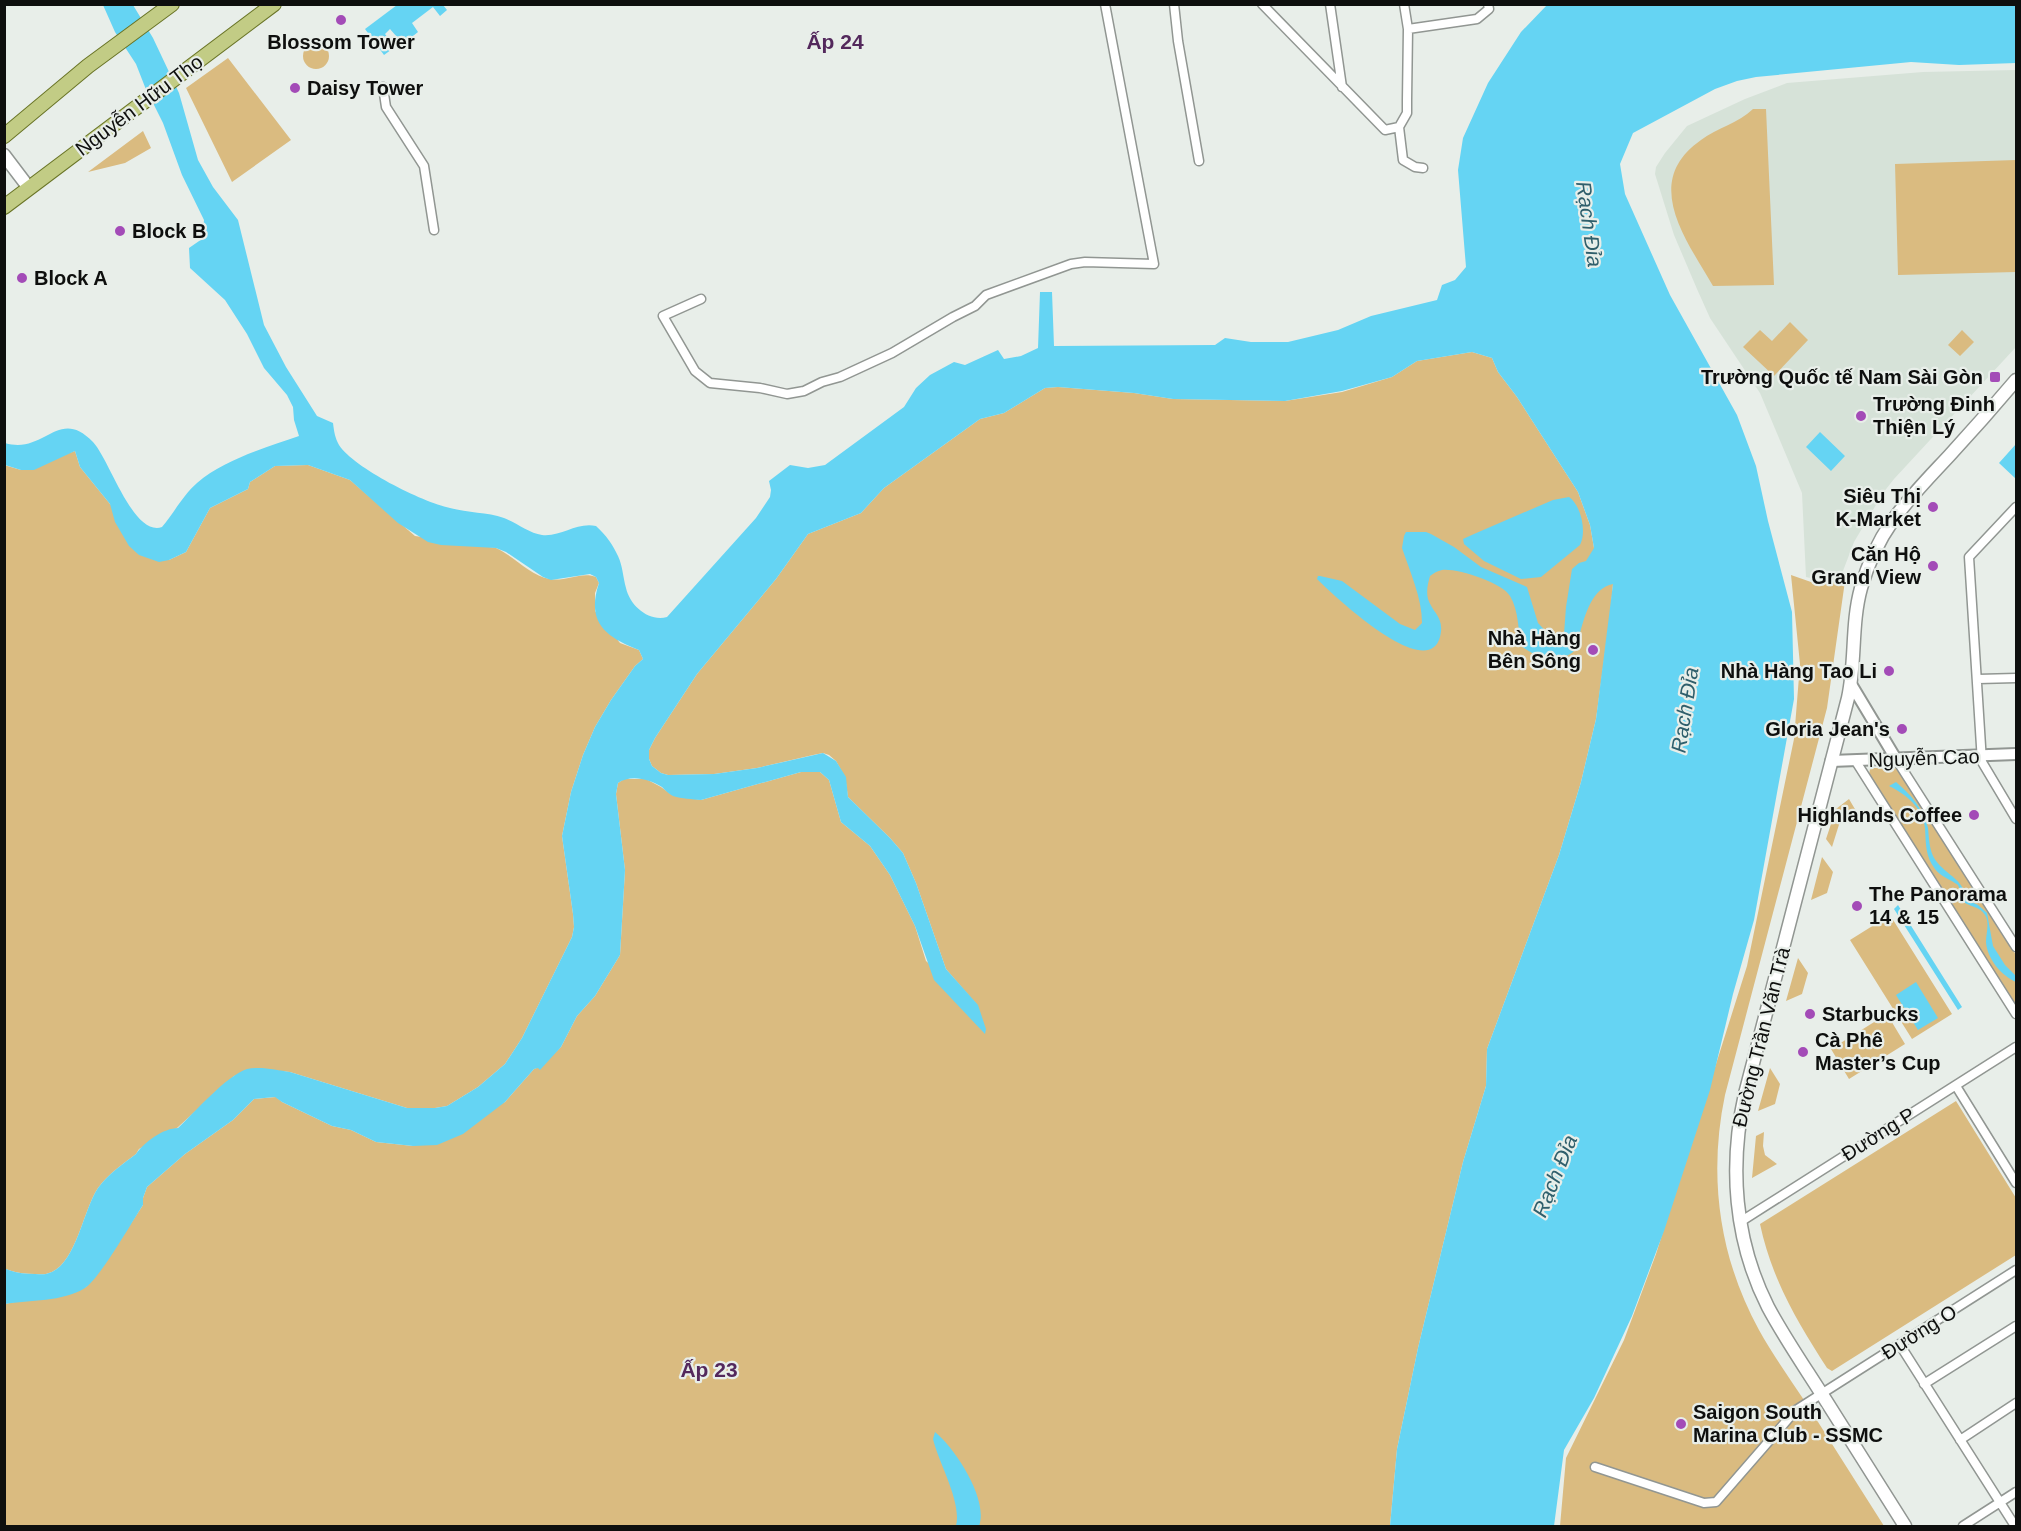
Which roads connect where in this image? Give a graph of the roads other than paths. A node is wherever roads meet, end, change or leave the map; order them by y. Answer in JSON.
{"nodes":[{"id":1,"x":274,"y":4,"type":"edge"},
{"id":2,"x":1105,"y":4,"type":"edge"},
{"id":3,"x":1173,"y":4,"type":"edge"},
{"id":4,"x":1262,"y":4,"type":"edge"},
{"id":5,"x":1330,"y":4,"type":"edge"},
{"id":6,"x":1404,"y":4,"type":"edge"},
{"id":7,"x":1488,"y":4,"type":"edge"},
{"id":8,"x":170,"y":6,"type":"edge"},
{"id":9,"x":1408,"y":29,"type":"junction"},
{"id":10,"x":383,"y":87,"type":"dead end"},
{"id":11,"x":1342,"y":87,"type":"junction"},
{"id":12,"x":1399,"y":127,"type":"junction"},
{"id":13,"x":4,"y":136,"type":"edge"},
{"id":14,"x":4,"y":154,"type":"edge"},
{"id":15,"x":1199,"y":161,"type":"dead end"},
{"id":16,"x":1423,"y":168,"type":"dead end"},
{"id":17,"x":29,"y":188,"type":"junction"},
{"id":18,"x":4,"y":207,"type":"edge"},
{"id":19,"x":434,"y":230,"type":"dead end"},
{"id":20,"x":700,"y":299,"type":"dead end"},
{"id":21,"x":2016,"y":380,"type":"edge"},
{"id":22,"x":2016,"y":507,"type":"edge"},
{"id":23,"x":2016,"y":678,"type":"edge"},
{"id":24,"x":1978,"y":679,"type":"junction"},
{"id":25,"x":1851,"y":684,"type":"junction"},
{"id":26,"x":2016,"y":754,"type":"edge"},
{"id":27,"x":1981,"y":756,"type":"junction"},
{"id":28,"x":1896,"y":759,"type":"junction"},
{"id":29,"x":1855,"y":760,"type":"junction"},
{"id":30,"x":1831,"y":761,"type":"junction"},
{"id":31,"x":2016,"y":819,"type":"edge"},
{"id":32,"x":2016,"y":947,"type":"edge"},
{"id":33,"x":2016,"y":1014,"type":"edge"},
{"id":34,"x":2016,"y":1047,"type":"edge"},
{"id":35,"x":1956,"y":1086,"type":"junction"},
{"id":36,"x":2016,"y":1183,"type":"edge"},
{"id":37,"x":1740,"y":1221,"type":"junction"},
{"id":38,"x":2016,"y":1270,"type":"edge"},
{"id":39,"x":2016,"y":1326,"type":"edge"},
{"id":40,"x":1900,"y":1345,"type":"junction"},
{"id":41,"x":1924,"y":1384,"type":"junction"},
{"id":42,"x":1821,"y":1394,"type":"junction"},
{"id":43,"x":2016,"y":1403,"type":"edge"},
{"id":44,"x":1960,"y":1440,"type":"junction"},
{"id":45,"x":1595,"y":1467,"type":"dead end"},
{"id":46,"x":2016,"y":1492,"type":"edge"},
{"id":47,"x":2000,"y":1503,"type":"junction"},
{"id":48,"x":1905,"y":1527,"type":"edge"},
{"id":49,"x":1963,"y":1527,"type":"edge"},
{"id":50,"x":2015,"y":1527,"type":"edge"}],
"edges":[{"from":1,"to":17,"type":"main road","name":"Nguyễn Hữu Thọ"},
{"from":2,"to":20,"type":"street"},
{"from":3,"to":15,"type":"street"},
{"from":4,"to":11,"type":"street"},
{"from":5,"to":11,"type":"street"},
{"from":6,"to":9,"type":"street"},
{"from":7,"to":9,"type":"street"},
{"from":8,"to":13,"type":"main road"},
{"from":9,"to":12,"type":"street"},
{"from":10,"to":19,"type":"street"},
{"from":11,"to":12,"type":"street"},
{"from":12,"to":16,"type":"street"},
{"from":14,"to":17,"type":"main road"},
{"from":17,"to":18,"type":"main road","name":"Nguyễn Hữu Thọ"},
{"from":21,"to":25,"type":"main road","name":"Đường Trần Văn Trà"},
{"from":22,"to":24,"type":"street"},
{"from":23,"to":24,"type":"street"},
{"from":24,"to":27,"type":"street"},
{"from":25,"to":28,"type":"street"},
{"from":25,"to":30,"type":"main road","name":"Đường Trần Văn Trà"},
{"from":26,"to":27,"type":"street","name":"Nguyễn Cao"},
{"from":27,"to":28,"type":"street","name":"Nguyễn Cao"},
{"from":27,"to":31,"type":"street"},
{"from":28,"to":29,"type":"street","name":"Nguyễn Cao"},
{"from":28,"to":32,"type":"street"},
{"from":29,"to":30,"type":"street","name":"Nguyễn Cao"},
{"from":29,"to":33,"type":"street"},
{"from":30,"to":37,"type":"main road","name":"Đường Trần Văn Trà"},
{"from":34,"to":35,"type":"street","name":"Đường P"},
{"from":35,"to":36,"type":"street"},
{"from":35,"to":37,"type":"street","name":"Đường P"},
{"from":37,"to":42,"type":"main road","name":"Đường Trần Văn Trà"},
{"from":38,"to":40,"type":"street","name":"Đường O"},
{"from":39,"to":41,"type":"street"},
{"from":40,"to":41,"type":"street"},
{"from":40,"to":42,"type":"street","name":"Đường O"},
{"from":41,"to":44,"type":"street"},
{"from":42,"to":45,"type":"street","name":"Đường O"},
{"from":42,"to":48,"type":"main road","name":"Đường Trần Văn Trà"},
{"from":43,"to":44,"type":"street"},
{"from":44,"to":47,"type":"street"},
{"from":46,"to":47,"type":"street"},
{"from":47,"to":49,"type":"street"},
{"from":47,"to":50,"type":"street"}]}
